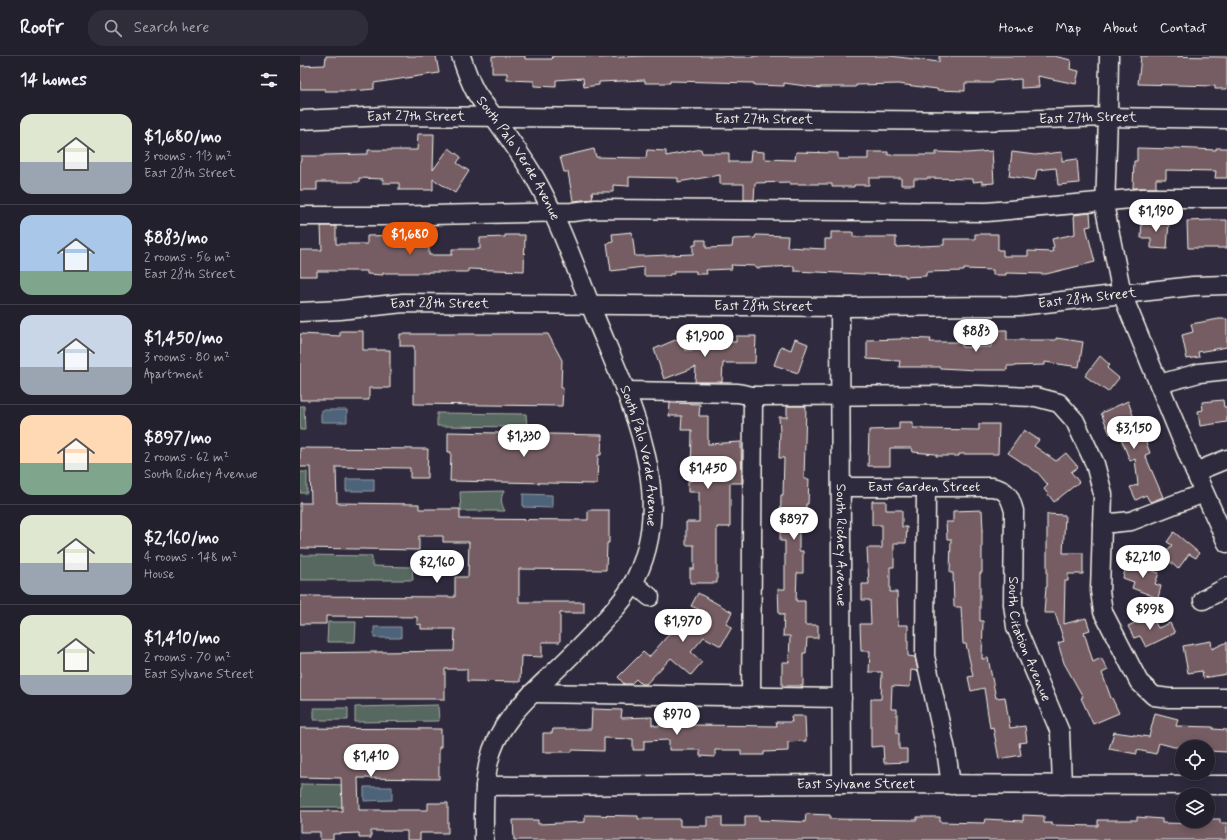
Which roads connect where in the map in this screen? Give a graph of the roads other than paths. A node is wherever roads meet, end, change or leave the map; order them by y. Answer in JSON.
{"nodes":[{"id":1,"x":461,"y":56,"type":"edge"},
{"id":2,"x":1109,"y":56,"type":"edge"},
{"id":3,"x":494,"y":117,"type":"junction"},
{"id":4,"x":1108,"y":117,"type":"junction"},
{"id":5,"x":1227,"y":118,"type":"edge"},
{"id":6,"x":300,"y":120,"type":"edge"},
{"id":7,"x":1227,"y":198,"type":"edge"},
{"id":8,"x":1105,"y":201,"type":"junction"},
{"id":9,"x":552,"y":212,"type":"junction"},
{"id":10,"x":300,"y":216,"type":"edge"},
{"id":11,"x":1227,"y":286,"type":"edge"},
{"id":12,"x":1122,"y":294,"type":"junction"},
{"id":13,"x":590,"y":304,"type":"junction"},
{"id":14,"x":840,"y":307,"type":"junction"},
{"id":15,"x":300,"y":312,"type":"edge"},
{"id":16,"x":1227,"y":370,"type":"edge"},
{"id":17,"x":1159,"y":384,"type":"junction"},
{"id":18,"x":626,"y":392,"type":"junction"},
{"id":19,"x":752,"y":396,"type":"junction"},
{"id":20,"x":841,"y":396,"type":"junction"},
{"id":21,"x":1227,"y":459,"type":"edge"},
{"id":22,"x":1195,"y":472,"type":"junction"},
{"id":23,"x":841,"y":487,"type":"junction"},
{"id":24,"x":926,"y":488,"type":"junction"},
{"id":25,"x":1006,"y":492,"type":"joint"},
{"id":26,"x":1204,"y":493,"type":"junction"},
{"id":27,"x":1102,"y":524,"type":"junction"},
{"id":28,"x":1226,"y":538,"type":"edge"},
{"id":29,"x":633,"y":583,"type":"junction"},
{"id":30,"x":1227,"y":586,"type":"edge"},
{"id":31,"x":650,"y":597,"type":"dead end"},
{"id":32,"x":1203,"y":600,"type":"dead end"},
{"id":33,"x":532,"y":693,"type":"junction"},
{"id":34,"x":751,"y":696,"type":"junction"},
{"id":35,"x":842,"y":698,"type":"junction"},
{"id":36,"x":1227,"y":698,"type":"edge"},
{"id":37,"x":842,"y":784,"type":"junction"},
{"id":38,"x":951,"y":784,"type":"junction"},
{"id":39,"x":1062,"y":785,"type":"junction"},
{"id":40,"x":1227,"y":785,"type":"edge"},
{"id":41,"x":485,"y":786,"type":"junction"},
{"id":42,"x":484,"y":840,"type":"edge"}],
"edges":[{"from":1,"to":3,"type":"street","name":"South Palo Verde Avenue"},
{"from":2,"to":4,"type":"street"},
{"from":3,"to":4,"type":"street","name":"East 27th Street"},
{"from":3,"to":6,"type":"street","name":"East 27th Street"},
{"from":3,"to":9,"type":"street","name":"South Palo Verde Avenue"},
{"from":4,"to":5,"type":"street","name":"East 27th Street"},
{"from":4,"to":8,"type":"street"},
{"from":7,"to":8,"type":"street"},
{"from":8,"to":9,"type":"street"},
{"from":8,"to":12,"type":"street"},
{"from":9,"to":10,"type":"street"},
{"from":9,"to":13,"type":"street","name":"South Palo Verde Avenue"},
{"from":11,"to":12,"type":"street","name":"East 28th Street"},
{"from":12,"to":14,"type":"street","name":"East 28th Street"},
{"from":12,"to":17,"type":"street"},
{"from":13,"to":14,"type":"street","name":"East 28th Street"},
{"from":13,"to":15,"type":"street","name":"East 28th Street"},
{"from":13,"to":18,"type":"street","name":"South Palo Verde Avenue"},
{"from":14,"to":20,"type":"street","name":"South Richey Avenue"},
{"from":16,"to":17,"type":"street"},
{"from":17,"to":22,"type":"street"},
{"from":18,"to":19,"type":"street"},
{"from":18,"to":29,"type":"street","name":"South Palo Verde Avenue"},
{"from":19,"to":20,"type":"street"},
{"from":19,"to":34,"type":"street"},
{"from":20,"to":23,"type":"street","name":"South Richey Avenue"},
{"from":20,"to":27,"type":"street"},
{"from":21,"to":22,"type":"street"},
{"from":22,"to":26,"type":"street"},
{"from":23,"to":24,"type":"street","name":"East Garden Street"},
{"from":23,"to":35,"type":"street","name":"South Richey Avenue"},
{"from":24,"to":25,"type":"street","name":"East Garden Street"},
{"from":24,"to":38,"type":"street"},
{"from":25,"to":39,"type":"street","name":"South Citation Avenue"},
{"from":26,"to":27,"type":"street"},
{"from":26,"to":28,"type":"street"},
{"from":27,"to":36,"type":"street"},
{"from":29,"to":31,"type":"street"},
{"from":29,"to":33,"type":"street","name":"South Palo Verde Avenue"},
{"from":30,"to":32,"type":"street"},
{"from":33,"to":34,"type":"street"},
{"from":33,"to":41,"type":"street","name":"South Palo Verde Avenue"},
{"from":34,"to":35,"type":"street"},
{"from":35,"to":37,"type":"street","name":"South Richey Avenue"},
{"from":37,"to":38,"type":"street","name":"East Sylvane Street"},
{"from":37,"to":41,"type":"street","name":"East Sylvane Street"},
{"from":38,"to":39,"type":"street","name":"East Sylvane Street"},
{"from":39,"to":40,"type":"street","name":"East Sylvane Street"},
{"from":41,"to":42,"type":"street","name":"South Palo Verde Avenue"}]}
